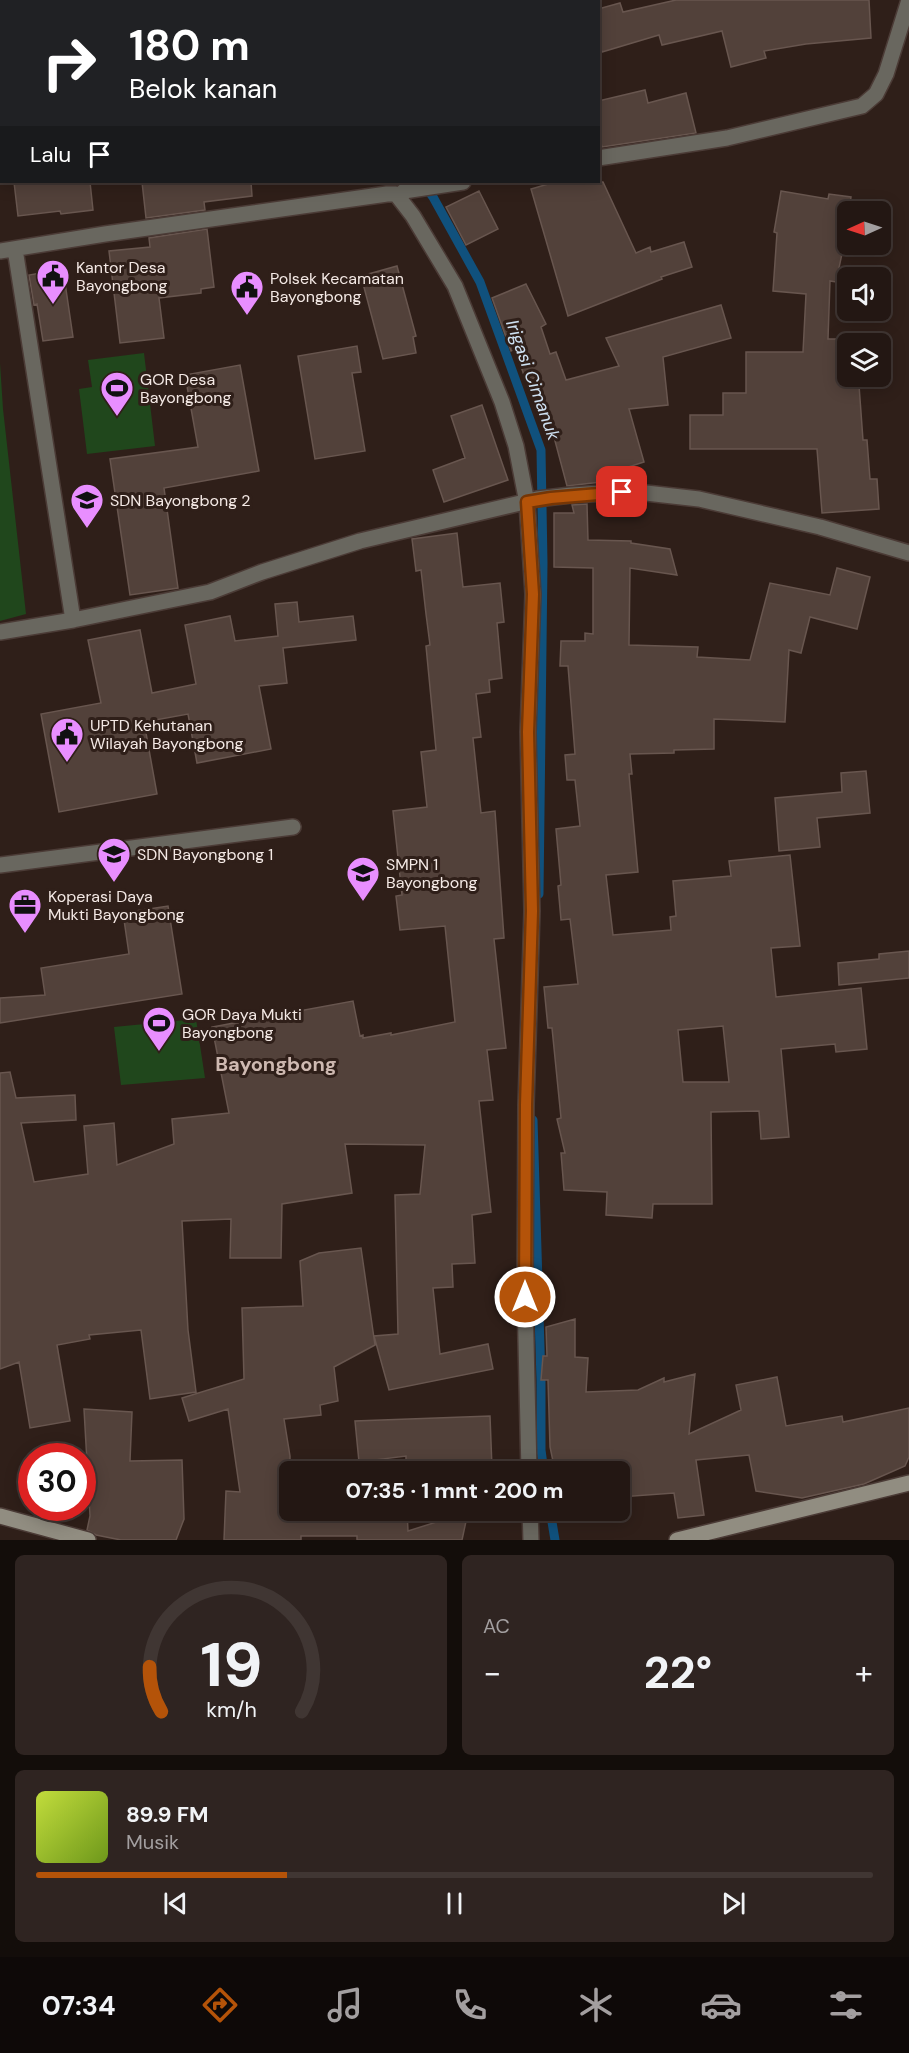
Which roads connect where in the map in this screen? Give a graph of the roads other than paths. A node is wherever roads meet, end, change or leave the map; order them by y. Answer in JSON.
{"nodes":[{"id":1,"x":909,"y":0,"type":"edge"},
{"id":2,"x":600,"y":158,"type":"edge"},
{"id":3,"x":457,"y":183,"type":"edge"},
{"id":4,"x":403,"y":189,"type":"edge"},
{"id":5,"x":7,"y":250,"type":"edge"},
{"id":6,"x":532,"y":501,"type":"junction"},
{"id":7,"x":909,"y":553,"type":"edge"},
{"id":8,"x":73,"y":620,"type":"junction"},
{"id":9,"x":0,"y":632,"type":"edge"},
{"id":10,"x":293,"y":827,"type":"dead end"},
{"id":11,"x":0,"y":865,"type":"edge"},
{"id":12,"x":529,"y":1461,"type":"edge"},
{"id":13,"x":909,"y":1483,"type":"edge"},
{"id":14,"x":0,"y":1516,"type":"edge"},
{"id":15,"x":530,"y":1521,"type":"edge"},
{"id":16,"x":88,"y":1540,"type":"edge"},
{"id":17,"x":531,"y":1540,"type":"edge"},
{"id":18,"x":677,"y":1540,"type":"edge"}],
"edges":[{"from":1,"to":2,"type":"street"},
{"from":3,"to":4,"type":"street"},
{"from":4,"to":5,"type":"street"},
{"from":4,"to":6,"type":"street"},
{"from":5,"to":8,"type":"street"},
{"from":6,"to":7,"type":"street"},
{"from":6,"to":8,"type":"street"},
{"from":6,"to":12,"type":"street"},
{"from":8,"to":9,"type":"street"},
{"from":10,"to":11,"type":"street"},
{"from":13,"to":18,"type":"street"},
{"from":14,"to":16,"type":"street"},
{"from":15,"to":17,"type":"street"}]}
